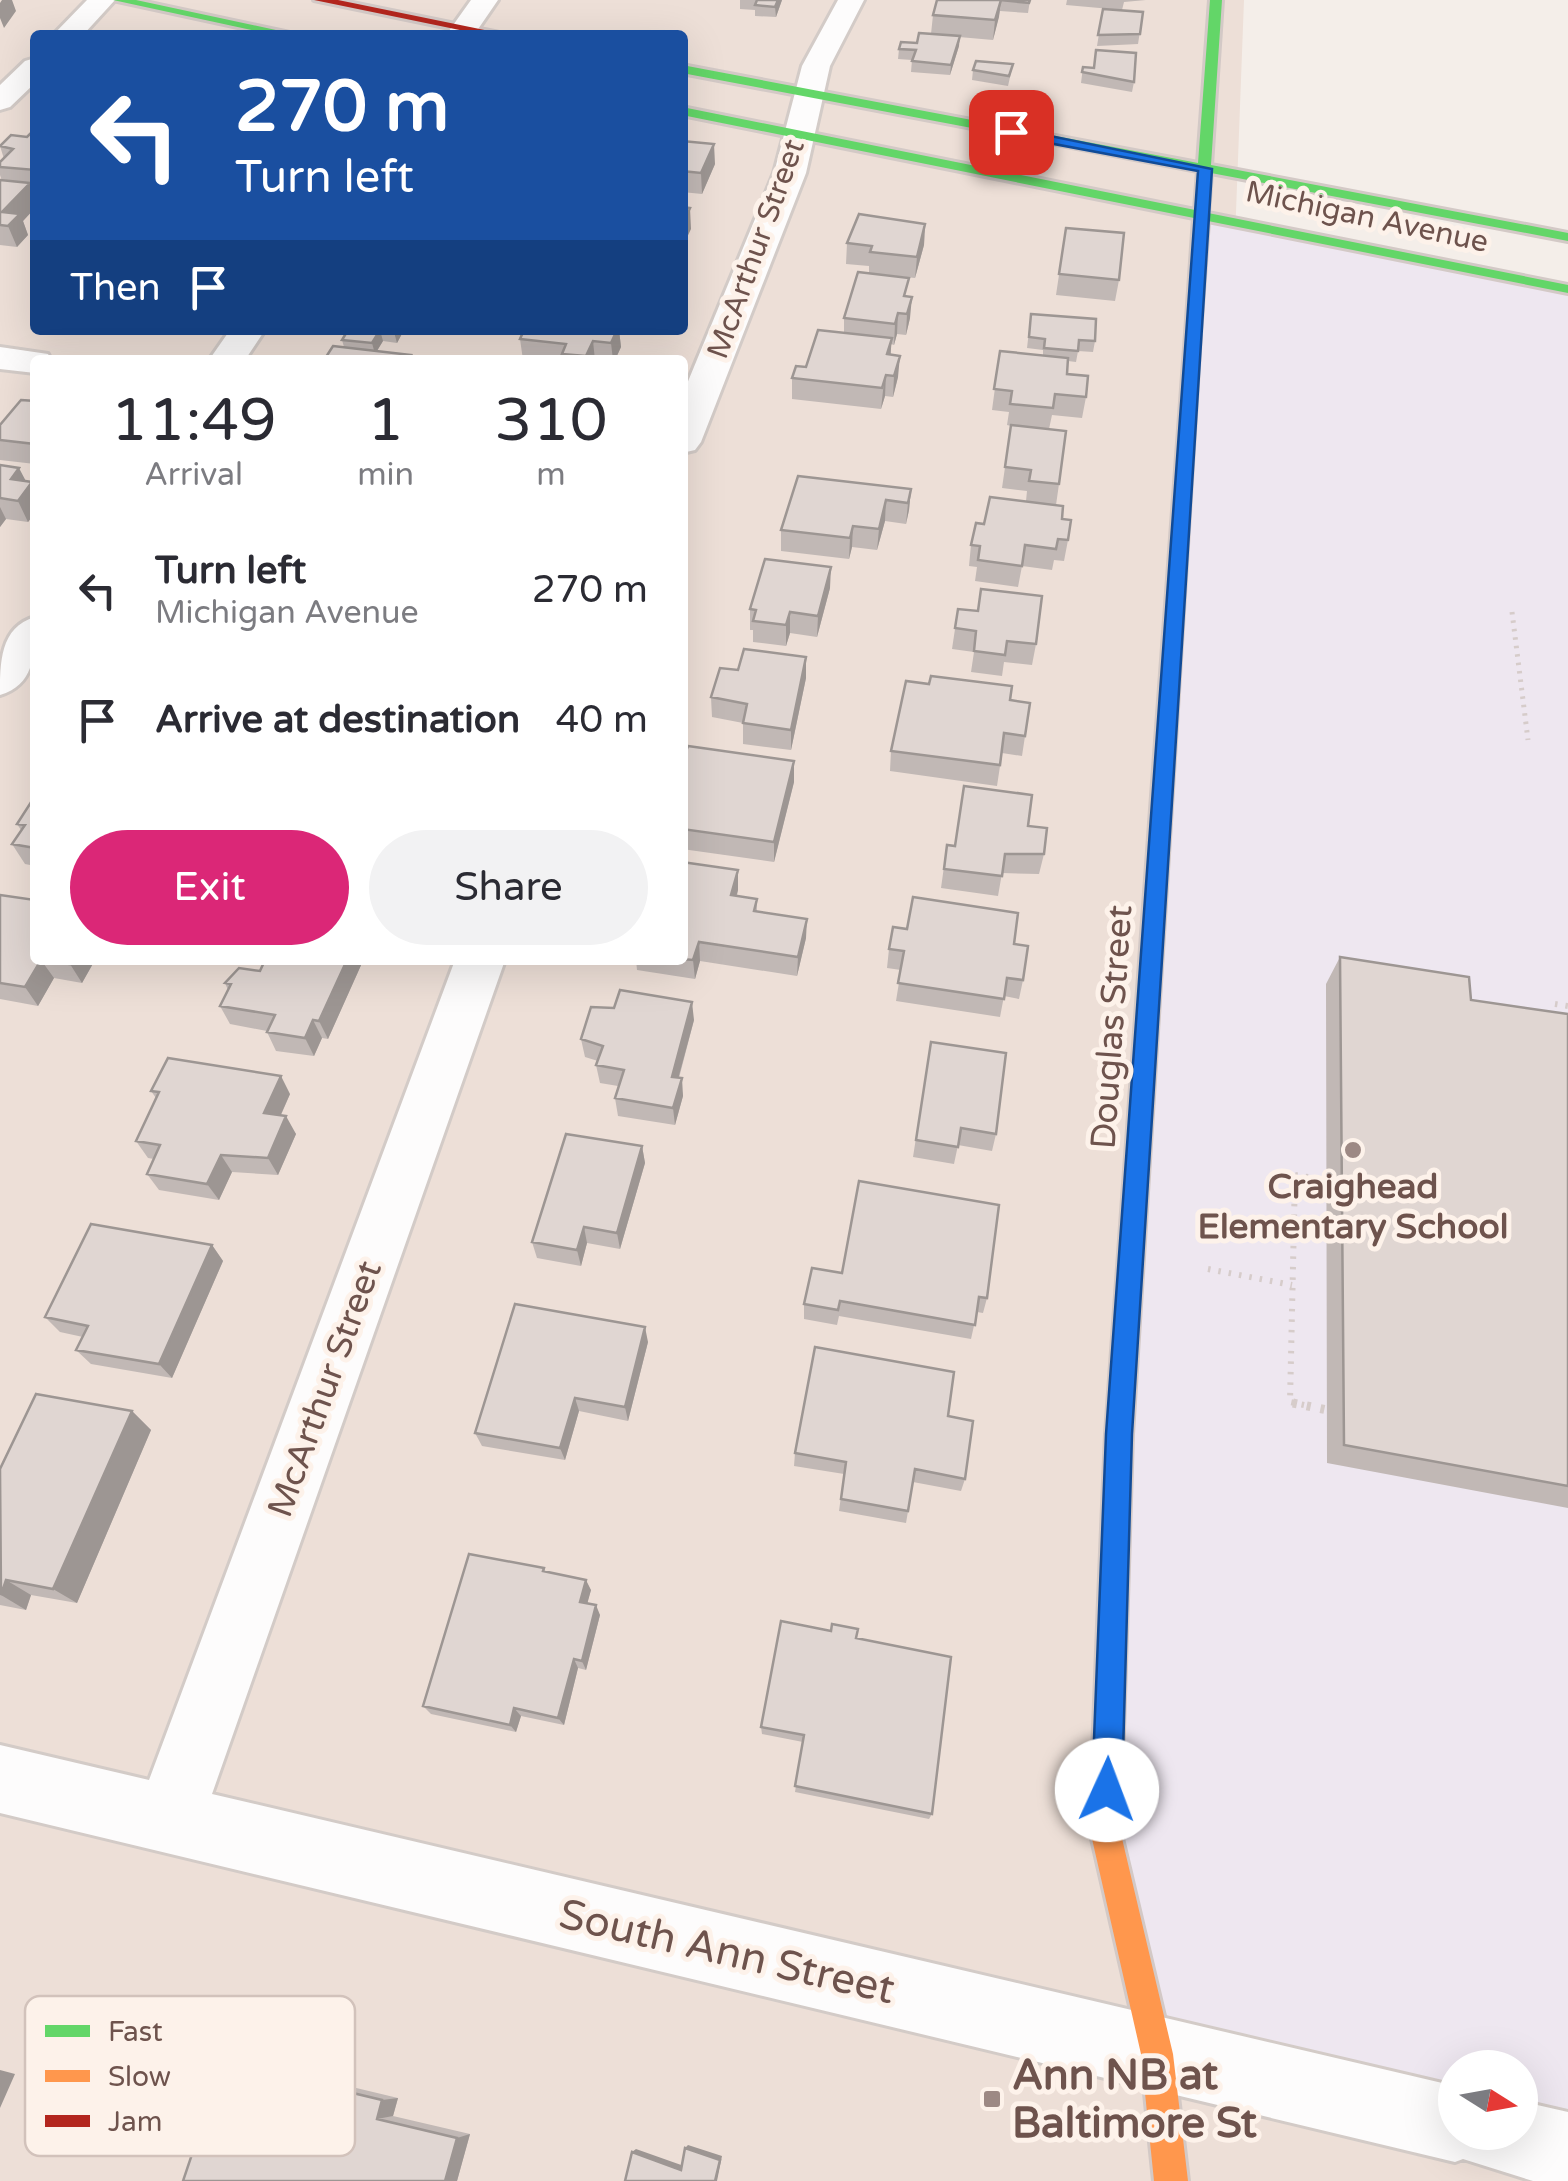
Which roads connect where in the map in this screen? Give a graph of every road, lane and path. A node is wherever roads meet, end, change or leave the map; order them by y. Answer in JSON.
{"nodes":[{"id":1,"x":102,"y":0,"type":"edge"},
{"id":2,"x":119,"y":0,"type":"edge"},
{"id":3,"x":320,"y":0,"type":"edge"},
{"id":4,"x":485,"y":0,"type":"edge"},
{"id":5,"x":850,"y":0,"type":"edge"},
{"id":6,"x":1216,"y":0,"type":"edge"},
{"id":7,"x":72,"y":30,"type":"edge"},
{"id":8,"x":268,"y":30,"type":"edge"},
{"id":9,"x":457,"y":30,"type":"edge"},
{"id":10,"x":463,"y":30,"type":"edge"},
{"id":11,"x":688,"y":71,"type":"edge"},
{"id":12,"x":30,"y":72,"type":"edge"},
{"id":13,"x":809,"y":94,"type":"junction"},
{"id":14,"x":0,"y":102,"type":"edge"},
{"id":15,"x":688,"y":112,"type":"edge"},
{"id":16,"x":800,"y":134,"type":"junction"},
{"id":17,"x":1205,"y":169,"type":"junction"},
{"id":18,"x":1202,"y":213,"type":"junction"},
{"id":19,"x":1568,"y":237,"type":"edge"},
{"id":20,"x":1568,"y":289,"type":"edge"},
{"id":21,"x":0,"y":358,"type":"edge"},
{"id":22,"x":30,"y":361,"type":"edge"},
{"id":23,"x":688,"y":427,"type":"edge"},
{"id":24,"x":1512,"y":612,"type":"dead end"},
{"id":25,"x":30,"y":638,"type":"edge"},
{"id":26,"x":0,"y":680,"type":"edge"},
{"id":27,"x":1528,"y":740,"type":"dead end"},
{"id":28,"x":478,"y":965,"type":"edge"},
{"id":29,"x":1555,"y":1004,"type":"dead end"},
{"id":30,"x":1568,"y":1006,"type":"edge"},
{"id":31,"x":1327,"y":1180,"type":"dead end"},
{"id":32,"x":1208,"y":1270,"type":"dead end"},
{"id":33,"x":1292,"y":1286,"type":"junction"},
{"id":34,"x":1327,"y":1410,"type":"dead end"},
{"id":35,"x":0,"y":1779,"type":"edge"},
{"id":36,"x":170,"y":1818,"type":"junction"},
{"id":37,"x":1157,"y":2054,"type":"junction"},
{"id":38,"x":1438,"y":2120,"type":"edge"},
{"id":39,"x":1538,"y":2144,"type":"edge"},
{"id":40,"x":1568,"y":2151,"type":"edge"},
{"id":41,"x":1170,"y":2181,"type":"edge"}],
"edges":[{"from":1,"to":7,"type":"street"},
{"from":2,"to":8,"type":"main road"},
{"from":3,"to":9,"type":"main road"},
{"from":4,"to":10,"type":"street"},
{"from":5,"to":13,"type":"street","name":"McArthur Street"},
{"from":6,"to":17,"type":"main road","name":"Douglas Street"},
{"from":11,"to":13,"type":"main road","name":"Michigan Avenue"},
{"from":12,"to":14,"type":"street"},
{"from":13,"to":16,"type":"street","name":"McArthur Street"},
{"from":13,"to":17,"type":"main road","name":"Michigan Avenue"},
{"from":15,"to":16,"type":"main road","name":"Michigan Avenue"},
{"from":16,"to":18,"type":"main road","name":"Michigan Avenue"},
{"from":16,"to":23,"type":"street","name":"McArthur Street"},
{"from":17,"to":18,"type":"main road","name":"Douglas Street"},
{"from":17,"to":19,"type":"main road","name":"Michigan Avenue"},
{"from":18,"to":20,"type":"main road","name":"Michigan Avenue"},
{"from":18,"to":37,"type":"main road","name":"Douglas Street"},
{"from":21,"to":22,"type":"street"},
{"from":24,"to":27,"type":"path"},
{"from":25,"to":26,"type":"street"},
{"from":28,"to":36,"type":"street","name":"McArthur Street"},
{"from":29,"to":30,"type":"path"},
{"from":31,"to":33,"type":"path"},
{"from":32,"to":33,"type":"path"},
{"from":33,"to":34,"type":"path"},
{"from":35,"to":36,"type":"street","name":"South Ann Street"},
{"from":36,"to":37,"type":"street","name":"South Ann Street"},
{"from":37,"to":38,"type":"street","name":"South Ann Street"},
{"from":37,"to":41,"type":"main road","name":"Douglas Street"},
{"from":39,"to":40,"type":"street"}]}
